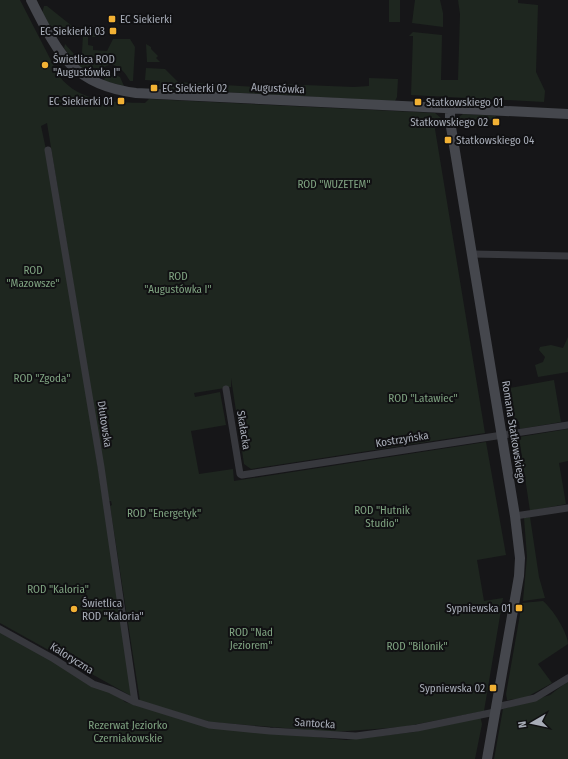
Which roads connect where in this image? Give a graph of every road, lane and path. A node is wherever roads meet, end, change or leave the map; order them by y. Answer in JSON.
{"nodes":[{"id":1,"x":31,"y":0,"type":"edge"},
{"id":2,"x":450,"y":109,"type":"junction"},
{"id":3,"x":568,"y":114,"type":"edge"},
{"id":4,"x":48,"y":150,"type":"dead end"},
{"id":5,"x":472,"y":254,"type":"junction"},
{"id":6,"x":568,"y":256,"type":"edge"},
{"id":7,"x":226,"y":389,"type":"dead end"},
{"id":8,"x":568,"y":425,"type":"edge"},
{"id":9,"x":502,"y":435,"type":"junction"},
{"id":10,"x":240,"y":475,"type":"joint"},
{"id":11,"x":568,"y":508,"type":"edge"},
{"id":12,"x":515,"y":516,"type":"junction"},
{"id":13,"x":0,"y":629,"type":"edge"},
{"id":14,"x":568,"y":678,"type":"edge"},
{"id":15,"x":135,"y":702,"type":"junction"},
{"id":16,"x":496,"y":709,"type":"junction"},
{"id":17,"x":486,"y":759,"type":"edge"}],
"edges":[{"from":1,"to":2,"type":"street","name":"Augustówka"},
{"from":2,"to":3,"type":"street","name":"Augustówka"},
{"from":2,"to":5,"type":"street","name":"Romana Statkowskiego"},
{"from":4,"to":15,"type":"street","name":"Dłutowska"},
{"from":5,"to":6,"type":"street"},
{"from":5,"to":9,"type":"street","name":"Romana Statkowskiego"},
{"from":7,"to":10,"type":"street","name":"Skałacka"},
{"from":8,"to":9,"type":"street","name":"Kostrzyńska"},
{"from":9,"to":10,"type":"street","name":"Kostrzyńska"},
{"from":9,"to":12,"type":"street","name":"Romana Statkowskiego"},
{"from":11,"to":12,"type":"street"},
{"from":12,"to":16,"type":"street","name":"Romana Statkowskiego"},
{"from":13,"to":15,"type":"street","name":"Kaloryczna"},
{"from":14,"to":16,"type":"street","name":"Santocka"},
{"from":15,"to":16,"type":"street","name":"Santocka"},
{"from":16,"to":17,"type":"street","name":"Romana Statkowskiego"}]}
